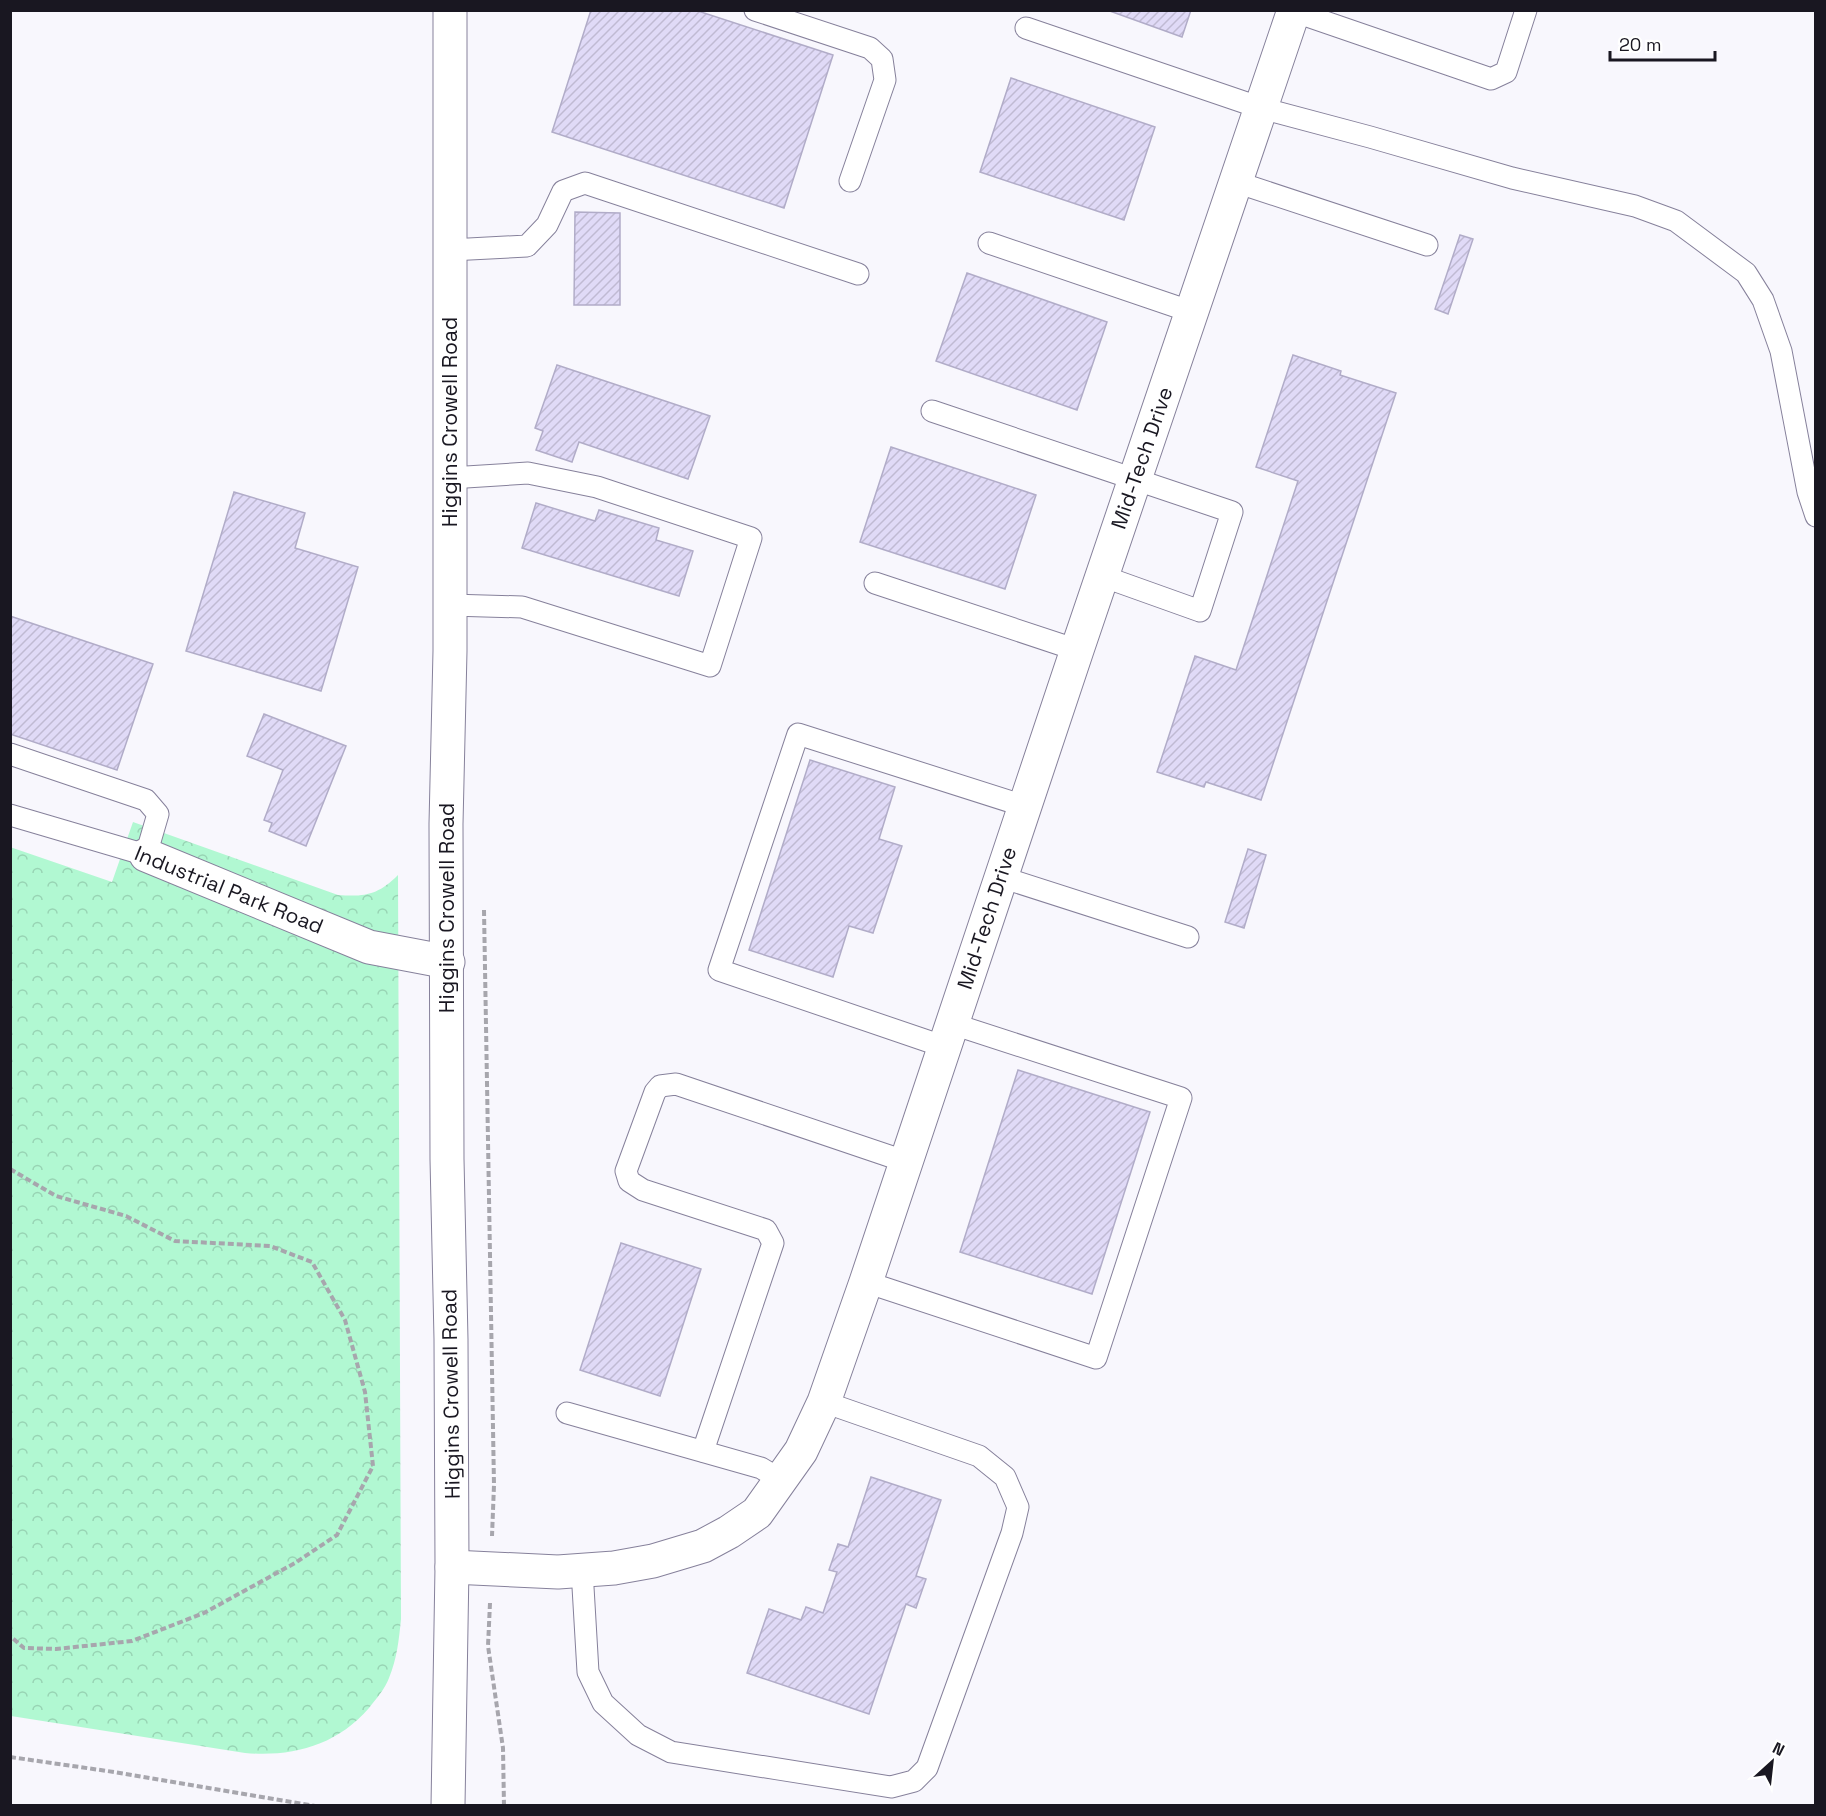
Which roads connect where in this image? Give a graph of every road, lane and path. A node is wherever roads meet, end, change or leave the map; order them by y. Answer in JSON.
{"nodes":[{"id":1,"x":450,"y":10,"type":"edge"},
{"id":2,"x":755,"y":10,"type":"edge"},
{"id":3,"x":1526,"y":10,"type":"edge"},
{"id":4,"x":1294,"y":11,"type":"edge"},
{"id":5,"x":1026,"y":28,"type":"dead end"},
{"id":6,"x":1261,"y":108,"type":"junction"},
{"id":7,"x":850,"y":181,"type":"dead end"},
{"id":8,"x":1236,"y":182,"type":"junction"},
{"id":9,"x":989,"y":243,"type":"dead end"},
{"id":10,"x":1427,"y":245,"type":"dead end"},
{"id":11,"x":450,"y":250,"type":"junction"},
{"id":12,"x":858,"y":274,"type":"dead end"},
{"id":13,"x":1192,"y":312,"type":"junction"},
{"id":14,"x":932,"y":411,"type":"dead end"},
{"id":15,"x":450,"y":478,"type":"junction"},
{"id":16,"x":1135,"y":479,"type":"junction"},
{"id":17,"x":1815,"y":516,"type":"edge"},
{"id":18,"x":1102,"y":576,"type":"junction"},
{"id":19,"x":875,"y":583,"type":"dead end"},
{"id":20,"x":450,"y":605,"type":"junction"},
{"id":21,"x":1077,"y":650,"type":"junction"},
{"id":22,"x":10,"y":754,"type":"edge"},
{"id":23,"x":1024,"y":806,"type":"junction"},
{"id":24,"x":10,"y":815,"type":"edge"},
{"id":25,"x":146,"y":855,"type":"junction"},
{"id":26,"x":1001,"y":877,"type":"junction"},
{"id":27,"x":484,"y":902,"type":"dead end"},
{"id":28,"x":1188,"y":937,"type":"dead end"},
{"id":29,"x":448,"y":962,"type":"junction"},
{"id":30,"x":949,"y":1036,"type":"junction"},
{"id":31,"x":907,"y":1162,"type":"junction"},
{"id":32,"x":10,"y":1170,"type":"edge"},
{"id":33,"x":866,"y":1282,"type":"junction"},
{"id":34,"x":824,"y":1402,"type":"junction"},
{"id":35,"x":567,"y":1413,"type":"dead end"},
{"id":36,"x":703,"y":1451,"type":"junction"},
{"id":37,"x":781,"y":1480,"type":"junction"},
{"id":38,"x":494,"y":1485,"type":"dead end"},
{"id":39,"x":452,"y":1567,"type":"junction"},
{"id":40,"x":582,"y":1570,"type":"junction"},
{"id":41,"x":10,"y":1636,"type":"edge"},
{"id":42,"x":488,"y":1646,"type":"dead end"},
{"id":43,"x":10,"y":1758,"type":"edge"},
{"id":44,"x":315,"y":1806,"type":"edge"},
{"id":45,"x":448,"y":1806,"type":"edge"},
{"id":46,"x":504,"y":1806,"type":"edge"}],
"edges":[{"from":1,"to":11,"type":"street","name":"Higgins Crowell Road"},
{"from":2,"to":7,"type":"lane"},
{"from":3,"to":4,"type":"lane"},
{"from":4,"to":6,"type":"street","name":"Mid-Tech Drive"},
{"from":5,"to":6,"type":"lane"},
{"from":6,"to":8,"type":"street","name":"Mid-Tech Drive"},
{"from":6,"to":17,"type":"lane"},
{"from":8,"to":10,"type":"lane"},
{"from":8,"to":13,"type":"street","name":"Mid-Tech Drive"},
{"from":9,"to":13,"type":"lane"},
{"from":11,"to":12,"type":"lane"},
{"from":11,"to":15,"type":"street","name":"Higgins Crowell Road"},
{"from":13,"to":16,"type":"street","name":"Mid-Tech Drive"},
{"from":14,"to":16,"type":"lane"},
{"from":15,"to":20,"type":"street","name":"Higgins Crowell Road"},
{"from":15,"to":20,"type":"lane"},
{"from":16,"to":18,"type":"street","name":"Mid-Tech Drive"},
{"from":16,"to":18,"type":"lane"},
{"from":18,"to":21,"type":"street","name":"Mid-Tech Drive"},
{"from":19,"to":21,"type":"lane"},
{"from":20,"to":29,"type":"street","name":"Higgins Crowell Road"},
{"from":21,"to":23,"type":"street","name":"Mid-Tech Drive"},
{"from":22,"to":25,"type":"lane"},
{"from":23,"to":26,"type":"street","name":"Mid-Tech Drive"},
{"from":23,"to":30,"type":"lane"},
{"from":24,"to":25,"type":"lane","name":"Industrial Park Road"},
{"from":25,"to":29,"type":"street","name":"Industrial Park Road"},
{"from":26,"to":28,"type":"lane"},
{"from":26,"to":30,"type":"street","name":"Mid-Tech Drive"},
{"from":27,"to":38,"type":"path"},
{"from":29,"to":39,"type":"street","name":"Higgins Crowell Road"},
{"from":30,"to":31,"type":"street","name":"Mid-Tech Drive"},
{"from":30,"to":33,"type":"lane"},
{"from":31,"to":33,"type":"street","name":"Mid-Tech Drive"},
{"from":31,"to":36,"type":"lane"},
{"from":32,"to":41,"type":"path"},
{"from":33,"to":34,"type":"street","name":"Mid-Tech Drive"},
{"from":34,"to":37,"type":"street","name":"Mid-Tech Drive"},
{"from":34,"to":40,"type":"lane"},
{"from":35,"to":36,"type":"lane"},
{"from":36,"to":37,"type":"lane"},
{"from":37,"to":40,"type":"street","name":"Mid-Tech Drive"},
{"from":39,"to":40,"type":"street","name":"Mid-Tech Drive"},
{"from":39,"to":45,"type":"street","name":"Higgins Crowell Road"},
{"from":42,"to":46,"type":"path"},
{"from":43,"to":44,"type":"path"}]}
